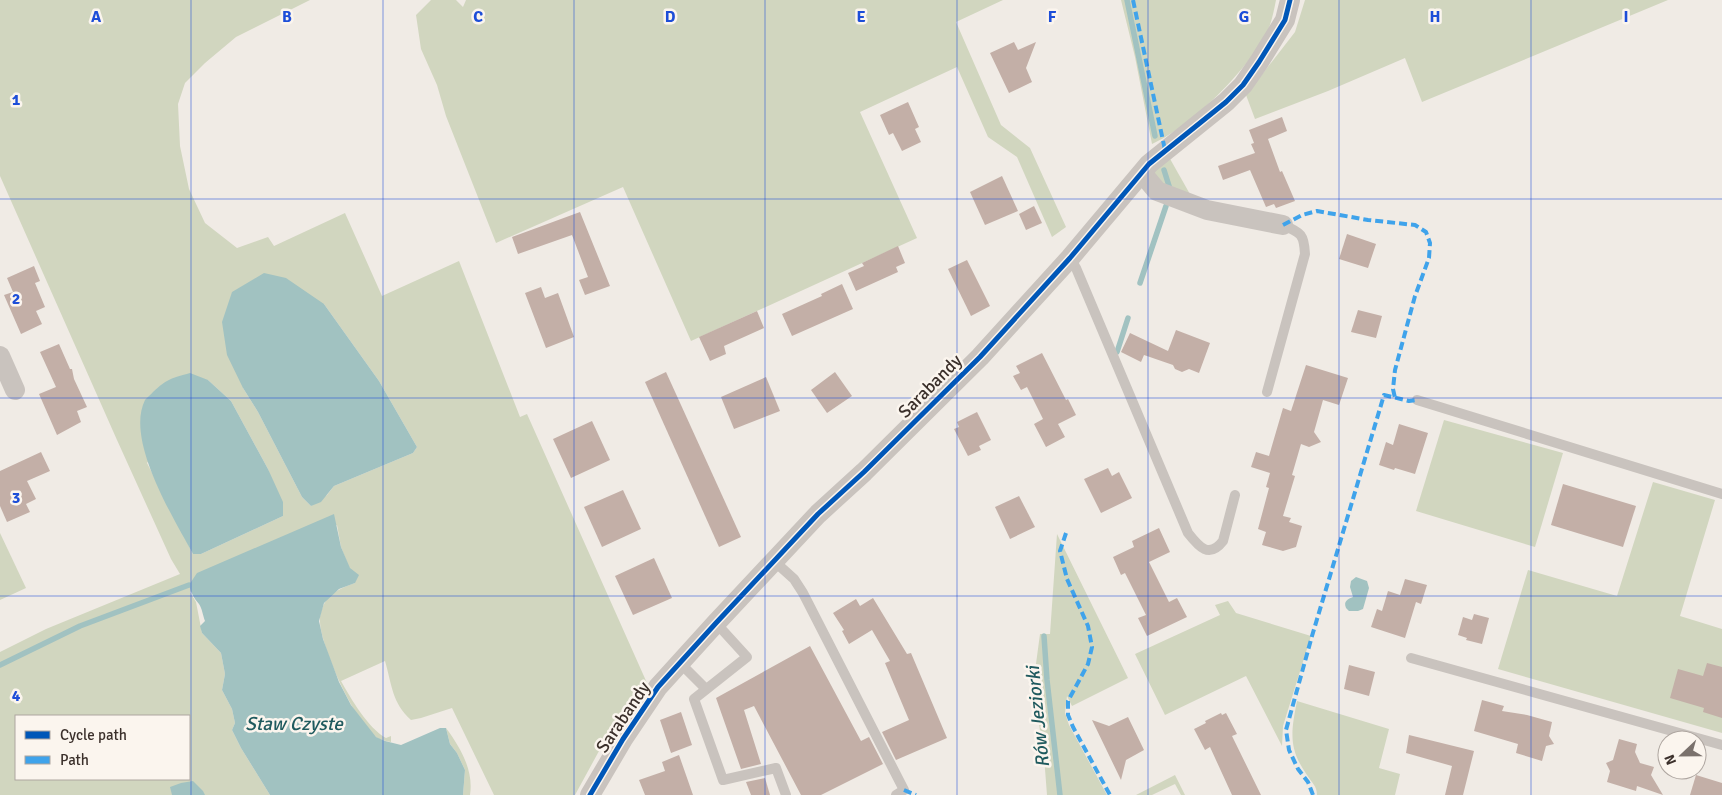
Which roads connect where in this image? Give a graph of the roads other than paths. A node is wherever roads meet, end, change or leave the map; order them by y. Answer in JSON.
{"nodes":[{"id":1,"x":1290,"y":0,"type":"edge"},
{"id":2,"x":1142,"y":173,"type":"junction"},
{"id":3,"x":1283,"y":225,"type":"joint"},
{"id":4,"x":1070,"y":258,"type":"junction"},
{"id":5,"x":0,"y":356,"type":"edge"},
{"id":6,"x":15,"y":390,"type":"dead end"},
{"id":7,"x":1267,"y":392,"type":"dead end"},
{"id":8,"x":1417,"y":400,"type":"dead end"},
{"id":9,"x":1722,"y":494,"type":"edge"},
{"id":10,"x":1235,"y":495,"type":"dead end"},
{"id":11,"x":774,"y":560,"type":"junction"},
{"id":12,"x":716,"y":624,"type":"junction"},
{"id":13,"x":1410,"y":658,"type":"dead end"},
{"id":14,"x":680,"y":663,"type":"junction"},
{"id":15,"x":706,"y":689,"type":"junction"},
{"id":16,"x":1722,"y":746,"type":"edge"},
{"id":17,"x":595,"y":792,"type":"edge"},
{"id":18,"x":786,"y":795,"type":"edge"},
{"id":19,"x":896,"y":795,"type":"edge"}],
"edges":[{"from":1,"to":2,"type":"street","name":"Sarabandy"},
{"from":2,"to":3,"type":"street"},
{"from":2,"to":4,"type":"street","name":"Sarabandy"},
{"from":3,"to":7,"type":"lane"},
{"from":4,"to":10,"type":"lane"},
{"from":4,"to":11,"type":"street","name":"Sarabandy"},
{"from":5,"to":6,"type":"street"},
{"from":8,"to":9,"type":"lane"},
{"from":11,"to":12,"type":"street","name":"Sarabandy"},
{"from":11,"to":19,"type":"lane"},
{"from":12,"to":14,"type":"street","name":"Sarabandy"},
{"from":12,"to":15,"type":"lane"},
{"from":13,"to":16,"type":"lane"},
{"from":14,"to":15,"type":"lane"},
{"from":14,"to":17,"type":"street","name":"Sarabandy"},
{"from":15,"to":18,"type":"lane"}]}
